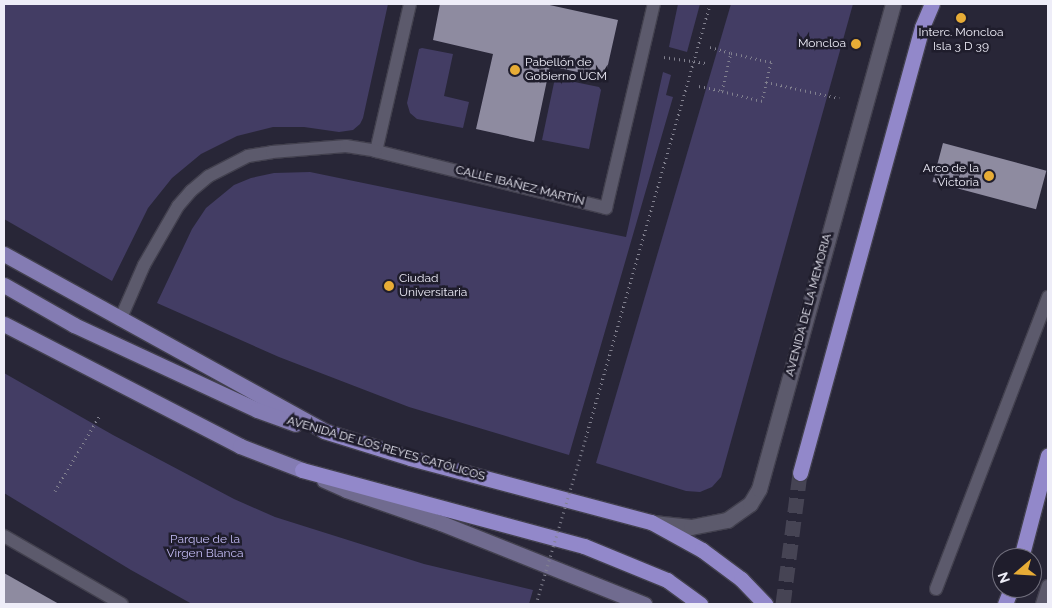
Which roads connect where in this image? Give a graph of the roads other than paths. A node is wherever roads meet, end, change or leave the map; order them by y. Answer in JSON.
{"nodes":[{"id":1,"x":410,"y":4,"type":"edge"},
{"id":2,"x":654,"y":4,"type":"edge"},
{"id":3,"x":893,"y":4,"type":"edge"},
{"id":4,"x":932,"y":4,"type":"edge"},
{"id":5,"x":376,"y":151,"type":"junction"},
{"id":6,"x":4,"y":254,"type":"edge"},
{"id":7,"x":4,"y":285,"type":"edge"},
{"id":8,"x":1048,"y":297,"type":"edge"},
{"id":9,"x":120,"y":320,"type":"junction"},
{"id":10,"x":4,"y":324,"type":"edge"},
{"id":11,"x":324,"y":431,"type":"junction"},
{"id":12,"x":1048,"y":455,"type":"edge"},
{"id":13,"x":302,"y":470,"type":"junction"},
{"id":14,"x":800,"y":473,"type":"tunnel mouth"},
{"id":15,"x":651,"y":522,"type":"junction"},
{"id":16,"x":4,"y":536,"type":"edge"},
{"id":17,"x":1024,"y":548,"type":"edge"},
{"id":18,"x":1048,"y":586,"type":"edge"},
{"id":19,"x":936,"y":588,"type":"dead end"},
{"id":20,"x":122,"y":604,"type":"edge"},
{"id":21,"x":644,"y":604,"type":"edge"},
{"id":22,"x":700,"y":604,"type":"edge"},
{"id":23,"x":765,"y":604,"type":"edge"},
{"id":24,"x":1042,"y":604,"type":"edge"}],
"edges":[{"from":1,"to":5,"type":"lane"},
{"from":2,"to":5,"type":"lane","name":"CALLE IBÁÑEZ MARTÍN"},
{"from":3,"to":15,"type":"street","name":"AVENIDA DE LA MEMORIA"},
{"from":4,"to":14,"type":"highway"},
{"from":5,"to":9,"type":"lane"},
{"from":6,"to":9,"type":"main road"},
{"from":7,"to":11,"type":"main road","name":"AVENIDA DE LOS REYES CATÓLICOS"},
{"from":8,"to":19,"type":"lane"},
{"from":9,"to":11,"type":"main road"},
{"from":10,"to":13,"type":"main road"},
{"from":11,"to":15,"type":"highway","name":"AVENIDA DE LOS REYES CATÓLICOS"},
{"from":12,"to":17,"type":"highway"},
{"from":13,"to":21,"type":"main road"},
{"from":13,"to":22,"type":"highway"},
{"from":15,"to":23,"type":"highway","name":"AVENIDA DE LOS REYES CATÓLICOS"},
{"from":16,"to":20,"type":"lane"},
{"from":18,"to":24,"type":"lane"}]}
